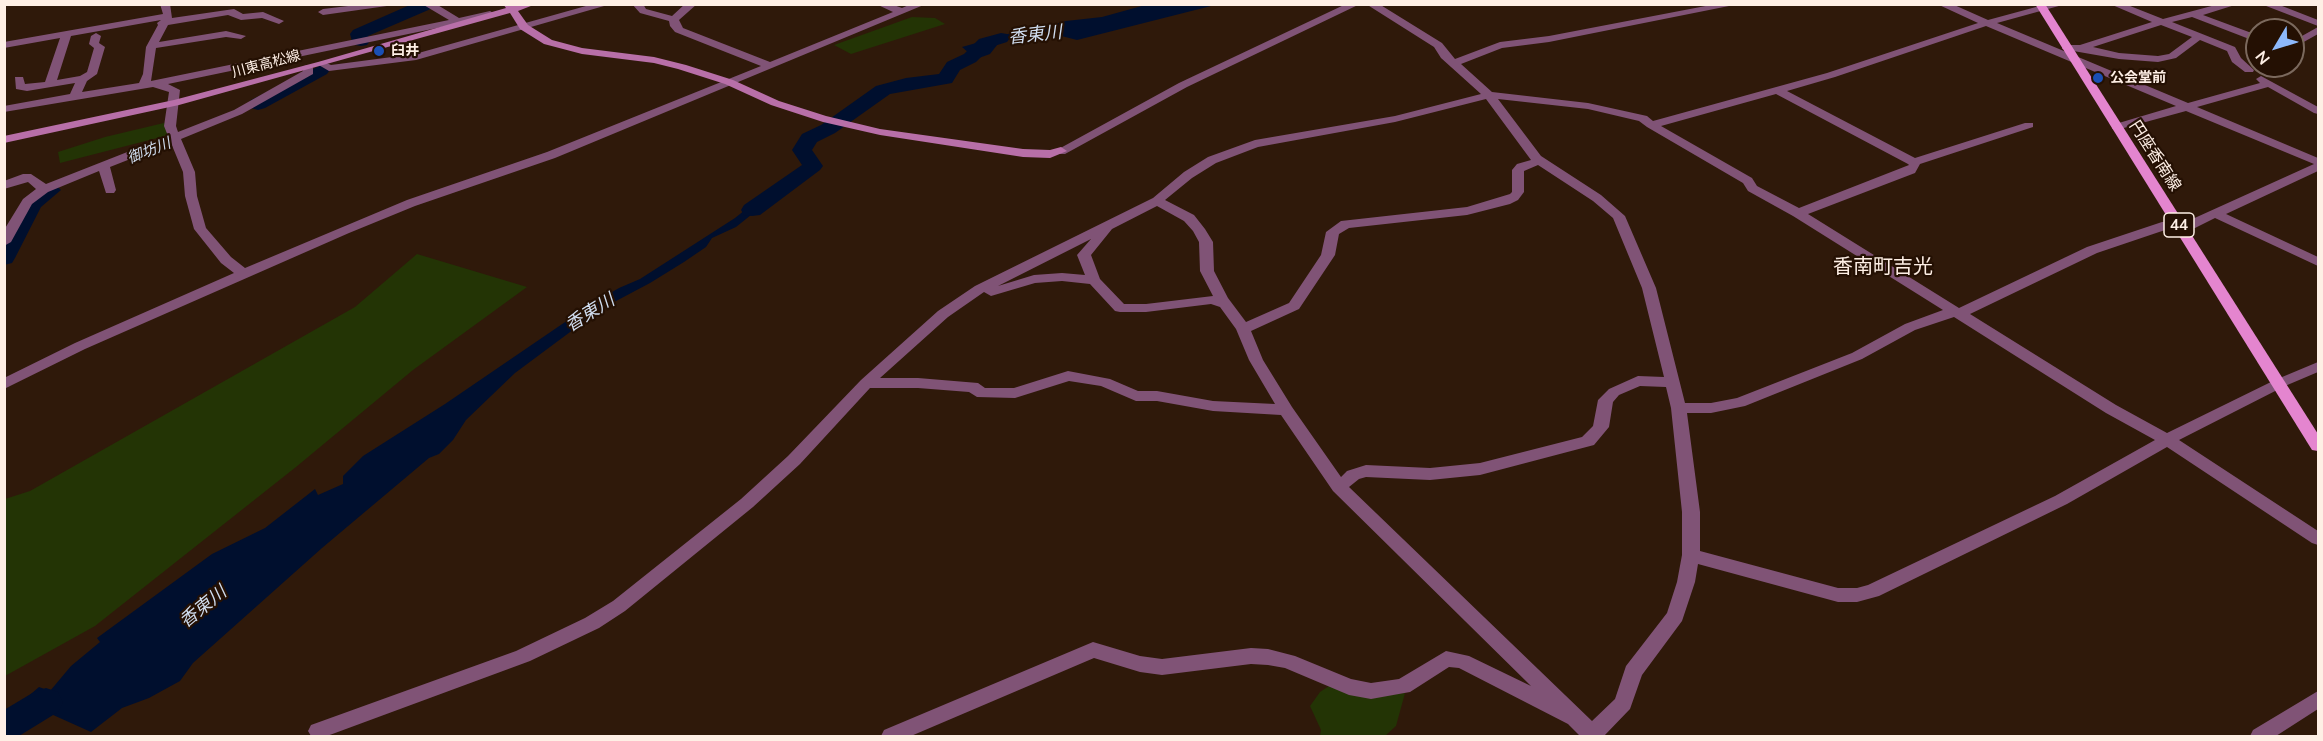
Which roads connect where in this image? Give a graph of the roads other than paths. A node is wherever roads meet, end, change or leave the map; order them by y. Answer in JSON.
{"nodes":[{"id":1,"x":165,"y":4,"type":"edge"},
{"id":2,"x":396,"y":4,"type":"edge"},
{"id":3,"x":531,"y":4,"type":"edge"},
{"id":4,"x":606,"y":4,"type":"edge"},
{"id":5,"x":638,"y":4,"type":"edge"},
{"id":6,"x":692,"y":4,"type":"edge"},
{"id":7,"x":881,"y":4,"type":"edge"},
{"id":8,"x":921,"y":4,"type":"edge"},
{"id":9,"x":1355,"y":4,"type":"edge"},
{"id":10,"x":1371,"y":4,"type":"edge"},
{"id":11,"x":1734,"y":4,"type":"edge"},
{"id":12,"x":1942,"y":4,"type":"edge"},
{"id":13,"x":2061,"y":4,"type":"edge"},
{"id":14,"x":2115,"y":4,"type":"edge"},
{"id":15,"x":2233,"y":4,"type":"edge"},
{"id":16,"x":2266,"y":4,"type":"edge"},
{"id":17,"x":427,"y":5,"type":"edge"},
{"id":18,"x":509,"y":7,"type":"edge"},
{"id":19,"x":2041,"y":7,"type":"edge"},
{"id":20,"x":323,"y":12,"type":"dead end"},
{"id":21,"x":902,"y":12,"type":"junction"},
{"id":22,"x":495,"y":13,"type":"junction"},
{"id":23,"x":2195,"y":15,"type":"junction"},
{"id":24,"x":674,"y":19,"type":"junction"},
{"id":25,"x":165,"y":20,"type":"junction"},
{"id":26,"x":279,"y":21,"type":"dead end"},
{"id":27,"x":457,"y":21,"type":"junction"},
{"id":28,"x":2161,"y":22,"type":"junction"},
{"id":29,"x":1986,"y":23,"type":"junction"},
{"id":30,"x":2317,"y":24,"type":"edge"},
{"id":31,"x":524,"y":27,"type":"junction"},
{"id":32,"x":2245,"y":34,"type":"edge"},
{"id":33,"x":2305,"y":34,"type":"edge"},
{"id":34,"x":66,"y":35,"type":"junction"},
{"id":35,"x":96,"y":36,"type":"dead end"},
{"id":36,"x":241,"y":36,"type":"dead end"},
{"id":37,"x":2199,"y":36,"type":"junction"},
{"id":38,"x":355,"y":43,"type":"junction"},
{"id":39,"x":4,"y":45,"type":"edge"},
{"id":40,"x":152,"y":46,"type":"junction"},
{"id":41,"x":2066,"y":47,"type":"junction"},
{"id":42,"x":2081,"y":48,"type":"junction"},
{"id":43,"x":2074,"y":61,"type":"junction"},
{"id":44,"x":1455,"y":63,"type":"junction"},
{"id":45,"x":322,"y":64,"type":"junction"},
{"id":46,"x":2245,"y":64,"type":"edge"},
{"id":47,"x":769,"y":65,"type":"junction"},
{"id":48,"x":308,"y":68,"type":"junction"},
{"id":49,"x":2262,"y":78,"type":"edge"},
{"id":50,"x":19,"y":79,"type":"dead end"},
{"id":51,"x":83,"y":79,"type":"junction"},
{"id":52,"x":729,"y":82,"type":"junction"},
{"id":53,"x":50,"y":84,"type":"junction"},
{"id":54,"x":155,"y":84,"type":"junction"},
{"id":55,"x":2267,"y":84,"type":"junction"},
{"id":56,"x":143,"y":86,"type":"junction"},
{"id":57,"x":1777,"y":90,"type":"junction"},
{"id":58,"x":1489,"y":95,"type":"junction"},
{"id":59,"x":74,"y":98,"type":"junction"},
{"id":60,"x":4,"y":99,"type":"edge"},
{"id":61,"x":60,"y":100,"type":"junction"},
{"id":62,"x":175,"y":103,"type":"junction"},
{"id":63,"x":2185,"y":107,"type":"junction"},
{"id":64,"x":4,"y":109,"type":"edge"},
{"id":65,"x":2319,"y":111,"type":"edge"},
{"id":66,"x":1651,"y":125,"type":"junction"},
{"id":67,"x":2029,"y":125,"type":"dead end"},
{"id":68,"x":2116,"y":126,"type":"junction"},
{"id":69,"x":175,"y":138,"type":"junction"},
{"id":70,"x":4,"y":140,"type":"edge"},
{"id":71,"x":1539,"y":161,"type":"junction"},
{"id":72,"x":1914,"y":162,"type":"junction"},
{"id":73,"x":2319,"y":162,"type":"edge"},
{"id":74,"x":2319,"y":167,"type":"edge"},
{"id":75,"x":104,"y":168,"type":"junction"},
{"id":76,"x":4,"y":185,"type":"edge"},
{"id":77,"x":44,"y":189,"type":"junction"},
{"id":78,"x":110,"y":190,"type":"dead end"},
{"id":79,"x":1157,"y":201,"type":"junction"},
{"id":80,"x":1798,"y":213,"type":"junction"},
{"id":81,"x":2216,"y":214,"type":"junction"},
{"id":82,"x":1110,"y":225,"type":"junction"},
{"id":83,"x":2179,"y":225,"type":"junction"},
{"id":84,"x":8,"y":227,"type":"edge"},
{"id":85,"x":4,"y":242,"type":"edge"},
{"id":86,"x":2319,"y":262,"type":"edge"},
{"id":87,"x":244,"y":274,"type":"junction"},
{"id":88,"x":1094,"y":280,"type":"junction"},
{"id":89,"x":980,"y":289,"type":"junction"},
{"id":90,"x":1225,"y":304,"type":"junction"},
{"id":91,"x":1958,"y":312,"type":"junction"},
{"id":92,"x":1243,"y":330,"type":"junction"},
{"id":93,"x":2319,"y":367,"type":"edge"},
{"id":94,"x":1673,"y":382,"type":"junction"},
{"id":95,"x":866,"y":383,"type":"junction"},
{"id":96,"x":2280,"y":383,"type":"junction"},
{"id":97,"x":4,"y":384,"type":"edge"},
{"id":98,"x":1679,"y":408,"type":"junction"},
{"id":99,"x":1286,"y":410,"type":"junction"},
{"id":100,"x":2167,"y":440,"type":"junction"},
{"id":101,"x":2319,"y":446,"type":"edge"},
{"id":102,"x":1339,"y":487,"type":"junction"},
{"id":103,"x":2319,"y":539,"type":"edge"},
{"id":104,"x":1691,"y":555,"type":"junction"},
{"id":105,"x":2319,"y":699,"type":"edge"},
{"id":106,"x":1573,"y":717,"type":"junction"},
{"id":107,"x":318,"y":731,"type":"dead end"},
{"id":108,"x":891,"y":736,"type":"edge"},
{"id":109,"x":1592,"y":736,"type":"edge"},
{"id":110,"x":2260,"y":736,"type":"edge"}],
"edges":[{"from":1,"to":25,"type":"street"},
{"from":2,"to":20,"type":"street"},
{"from":3,"to":18,"type":"street","name":"川東高松線"},
{"from":4,"to":31,"type":"street"},
{"from":5,"to":24,"type":"street"},
{"from":6,"to":24,"type":"street"},
{"from":7,"to":21,"type":"street"},
{"from":8,"to":21,"type":"street"},
{"from":9,"to":52,"type":"street"},
{"from":10,"to":44,"type":"street"},
{"from":11,"to":44,"type":"street"},
{"from":12,"to":29,"type":"street"},
{"from":13,"to":19,"type":"street"},
{"from":14,"to":28,"type":"street"},
{"from":15,"to":23,"type":"street"},
{"from":16,"to":30,"type":"street"},
{"from":17,"to":27,"type":"street"},
{"from":18,"to":22,"type":"street","name":"川東高松線"},
{"from":18,"to":31,"type":"street"},
{"from":19,"to":29,"type":"street"},
{"from":19,"to":41,"type":"main road","name":"円座香南線","number":"44"},
{"from":21,"to":47,"type":"street"},
{"from":22,"to":27,"type":"street"},
{"from":22,"to":45,"type":"street","name":"川東高松線"},
{"from":23,"to":28,"type":"street"},
{"from":23,"to":32,"type":"street"},
{"from":24,"to":47,"type":"street"},
{"from":25,"to":26,"type":"street"},
{"from":25,"to":34,"type":"street"},
{"from":25,"to":40,"type":"street"},
{"from":27,"to":38,"type":"street"},
{"from":28,"to":37,"type":"street"},
{"from":28,"to":42,"type":"street"},
{"from":29,"to":43,"type":"street"},
{"from":29,"to":57,"type":"street"},
{"from":30,"to":33,"type":"street"},
{"from":31,"to":45,"type":"street"},
{"from":31,"to":52,"type":"street"},
{"from":34,"to":39,"type":"street"},
{"from":34,"to":53,"type":"street"},
{"from":35,"to":51,"type":"street"},
{"from":36,"to":40,"type":"street"},
{"from":37,"to":42,"type":"street"},
{"from":37,"to":46,"type":"street"},
{"from":38,"to":45,"type":"street"},
{"from":38,"to":54,"type":"street"},
{"from":40,"to":56,"type":"street"},
{"from":41,"to":42,"type":"street"},
{"from":41,"to":43,"type":"main road","name":"円座香南線","number":"44"},
{"from":43,"to":63,"type":"street"},
{"from":43,"to":68,"type":"main road","name":"円座香南線","number":"44"},
{"from":44,"to":58,"type":"street"},
{"from":45,"to":48,"type":"street","name":"川東高松線"},
{"from":47,"to":52,"type":"street"},
{"from":48,"to":62,"type":"street","name":"川東高松線"},
{"from":48,"to":69,"type":"street"},
{"from":49,"to":55,"type":"street"},
{"from":50,"to":53,"type":"street"},
{"from":51,"to":53,"type":"street"},
{"from":51,"to":59,"type":"street"},
{"from":52,"to":87,"type":"street"},
{"from":54,"to":56,"type":"street"},
{"from":54,"to":62,"type":"street"},
{"from":55,"to":63,"type":"street"},
{"from":55,"to":65,"type":"street"},
{"from":56,"to":59,"type":"street"},
{"from":57,"to":66,"type":"street"},
{"from":57,"to":72,"type":"street"},
{"from":58,"to":66,"type":"street"},
{"from":58,"to":71,"type":"street"},
{"from":58,"to":79,"type":"street"},
{"from":59,"to":61,"type":"street"},
{"from":60,"to":61,"type":"street"},
{"from":61,"to":64,"type":"street"},
{"from":62,"to":69,"type":"street"},
{"from":62,"to":70,"type":"street","name":"川東高松線"},
{"from":63,"to":68,"type":"street"},
{"from":63,"to":73,"type":"street"},
{"from":66,"to":80,"type":"street"},
{"from":67,"to":72,"type":"street"},
{"from":68,"to":83,"type":"main road","name":"円座香南線","number":"44"},
{"from":69,"to":75,"type":"street"},
{"from":69,"to":87,"type":"street"},
{"from":71,"to":92,"type":"street"},
{"from":71,"to":94,"type":"street"},
{"from":72,"to":80,"type":"street"},
{"from":74,"to":81,"type":"street"},
{"from":75,"to":77,"type":"street"},
{"from":75,"to":78,"type":"street"},
{"from":76,"to":77,"type":"street"},
{"from":77,"to":84,"type":"street"},
{"from":79,"to":82,"type":"street"},
{"from":79,"to":90,"type":"street"},
{"from":80,"to":91,"type":"street"},
{"from":81,"to":83,"type":"street"},
{"from":81,"to":86,"type":"street"},
{"from":82,"to":88,"type":"street"},
{"from":82,"to":89,"type":"street"},
{"from":83,"to":91,"type":"street"},
{"from":83,"to":96,"type":"main road","name":"円座香南線","number":"44"},
{"from":84,"to":85,"type":"street"},
{"from":87,"to":97,"type":"street"},
{"from":88,"to":89,"type":"street"},
{"from":88,"to":90,"type":"street"},
{"from":89,"to":95,"type":"street"},
{"from":90,"to":92,"type":"street"},
{"from":91,"to":98,"type":"street"},
{"from":91,"to":100,"type":"street"},
{"from":92,"to":99,"type":"street"},
{"from":93,"to":96,"type":"street"},
{"from":94,"to":98,"type":"street"},
{"from":94,"to":102,"type":"street"},
{"from":95,"to":99,"type":"street"},
{"from":95,"to":107,"type":"street"},
{"from":96,"to":100,"type":"street"},
{"from":96,"to":101,"type":"main road","name":"円座香南線","number":"44"},
{"from":98,"to":104,"type":"street"},
{"from":99,"to":102,"type":"street"},
{"from":100,"to":103,"type":"street"},
{"from":100,"to":104,"type":"street"},
{"from":102,"to":106,"type":"street"},
{"from":104,"to":109,"type":"street"},
{"from":105,"to":110,"type":"street"},
{"from":106,"to":108,"type":"street"},
{"from":106,"to":109,"type":"street"}]}
